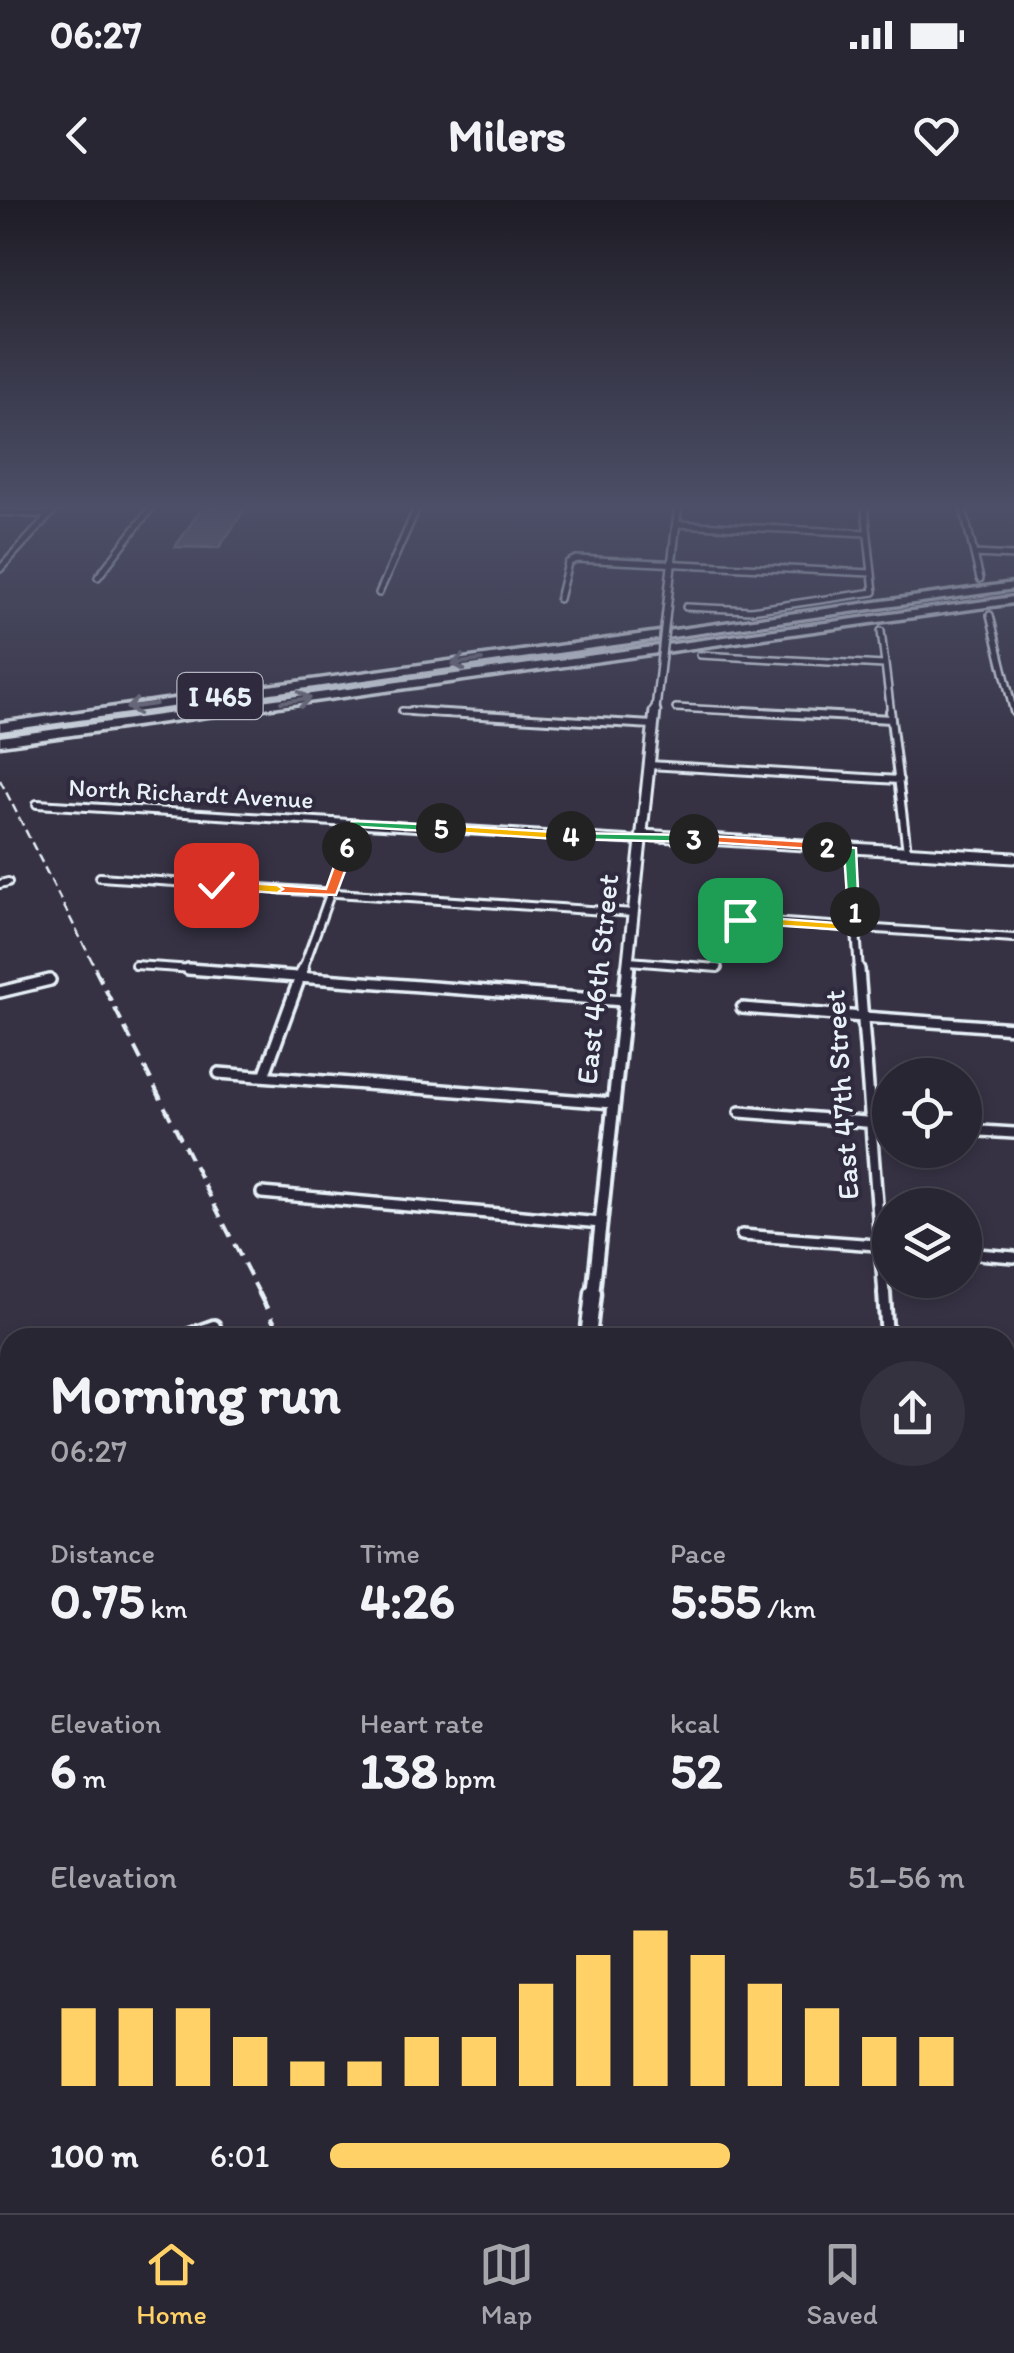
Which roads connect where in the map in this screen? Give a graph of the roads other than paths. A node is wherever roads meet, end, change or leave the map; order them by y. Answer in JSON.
{"nodes":[{"id":1,"x":668,"y":602,"type":"edge"},
{"id":2,"x":806,"y":602,"type":"edge"},
{"id":3,"x":898,"y":602,"type":"edge"},
{"id":4,"x":998,"y":602,"type":"edge"},
{"id":5,"x":686,"y":607,"type":"dead end"},
{"id":6,"x":990,"y":615,"type":"dead end"},
{"id":7,"x":881,"y":630,"type":"dead end"},
{"id":8,"x":700,"y":656,"type":"dead end"},
{"id":9,"x":884,"y":665,"type":"junction"},
{"id":10,"x":1013,"y":704,"type":"edge"},
{"id":11,"x":676,"y":708,"type":"dead end"},
{"id":12,"x":402,"y":711,"type":"dead end"},
{"id":13,"x":1014,"y":713,"type":"edge"},
{"id":14,"x":890,"y":719,"type":"junction"},
{"id":15,"x":0,"y":724,"type":"edge"},
{"id":16,"x":653,"y":725,"type":"junction"},
{"id":17,"x":4,"y":743,"type":"edge"},
{"id":18,"x":649,"y":765,"type":"junction"},
{"id":19,"x":898,"y":780,"type":"junction"},
{"id":20,"x":37,"y":804,"type":"dead end"},
{"id":21,"x":356,"y":823,"type":"junction"},
{"id":22,"x":642,"y":838,"type":"junction"},
{"id":23,"x":850,"y":848,"type":"junction"},
{"id":24,"x":908,"y":852,"type":"junction"},
{"id":25,"x":1014,"y":858,"type":"edge"},
{"id":26,"x":100,"y":877,"type":"dead end"},
{"id":27,"x":331,"y":893,"type":"junction"},
{"id":28,"x":634,"y":913,"type":"junction"},
{"id":29,"x":740,"y":920,"type":"dead end"},
{"id":30,"x":856,"y":928,"type":"junction"},
{"id":31,"x":1014,"y":938,"type":"edge"},
{"id":32,"x":629,"y":961,"type":"junction"},
{"id":33,"x":135,"y":966,"type":"dead end"},
{"id":34,"x":718,"y":968,"type":"dead end"},
{"id":35,"x":300,"y":977,"type":"junction"},
{"id":36,"x":50,"y":980,"type":"dead end"},
{"id":37,"x":0,"y":992,"type":"edge"},
{"id":38,"x":624,"y":1000,"type":"junction"},
{"id":39,"x":742,"y":1008,"type":"dead end"},
{"id":40,"x":862,"y":1018,"type":"junction"},
{"id":41,"x":1014,"y":1028,"type":"edge"},
{"id":42,"x":219,"y":1073,"type":"dead end"},
{"id":43,"x":264,"y":1076,"type":"junction"},
{"id":44,"x":614,"y":1103,"type":"junction"},
{"id":45,"x":740,"y":1112,"type":"dead end"},
{"id":46,"x":870,"y":1123,"type":"junction"},
{"id":47,"x":982,"y":1131,"type":"edge"},
{"id":48,"x":1014,"y":1133,"type":"edge"},
{"id":49,"x":878,"y":1188,"type":"edge"},
{"id":50,"x":262,"y":1193,"type":"dead end"},
{"id":51,"x":600,"y":1223,"type":"junction"},
{"id":52,"x":742,"y":1235,"type":"dead end"},
{"id":53,"x":872,"y":1245,"type":"edge"},
{"id":54,"x":982,"y":1253,"type":"edge"},
{"id":55,"x":1014,"y":1256,"type":"edge"},
{"id":56,"x":886,"y":1298,"type":"edge"},
{"id":57,"x":214,"y":1326,"type":"dead end"},
{"id":58,"x":208,"y":1328,"type":"edge"},
{"id":59,"x":589,"y":1328,"type":"edge"},
{"id":60,"x":887,"y":1328,"type":"edge"},
{"id":61,"x":0,"y":1776,"type":"edge"},
{"id":62,"x":0,"y":1808,"type":"edge"}],
"edges":[{"from":1,"to":16,"type":"street","name":"East 46th Street","bridge":true},
{"from":2,"to":5,"type":"street"},
{"from":3,"to":15,"type":"highway","number":"I 465","one_way":true},
{"from":17,"to":4,"type":"highway","number":"I 465","one_way":true},
{"from":6,"to":10,"type":"street"},
{"from":7,"to":9,"type":"street"},
{"from":8,"to":9,"type":"street"},
{"from":9,"to":14,"type":"street"},
{"from":10,"to":13,"type":"street"},
{"from":11,"to":14,"type":"street"},
{"from":12,"to":16,"type":"street"},
{"from":14,"to":19,"type":"street"},
{"from":16,"to":18,"type":"street","name":"East 46th Street"},
{"from":18,"to":19,"type":"street"},
{"from":18,"to":22,"type":"street","name":"East 46th Street"},
{"from":19,"to":24,"type":"street"},
{"from":20,"to":21,"type":"street","name":"North Richardt Avenue"},
{"from":21,"to":22,"type":"street","name":"North Richardt Avenue"},
{"from":21,"to":27,"type":"street"},
{"from":22,"to":23,"type":"street","name":"North Richardt Avenue"},
{"from":22,"to":28,"type":"street","name":"East 46th Street"},
{"from":23,"to":24,"type":"street","name":"North Richardt Avenue"},
{"from":23,"to":30,"type":"street","name":"East 47th Street"},
{"from":24,"to":25,"type":"street","name":"North Richardt Avenue"},
{"from":26,"to":27,"type":"street"},
{"from":27,"to":28,"type":"street"},
{"from":27,"to":35,"type":"street"},
{"from":28,"to":32,"type":"street","name":"East 46th Street"},
{"from":29,"to":30,"type":"street"},
{"from":30,"to":31,"type":"street"},
{"from":30,"to":40,"type":"street","name":"East 47th Street"},
{"from":32,"to":34,"type":"street"},
{"from":32,"to":38,"type":"street","name":"East 46th Street"},
{"from":33,"to":35,"type":"street"},
{"from":35,"to":38,"type":"street"},
{"from":35,"to":43,"type":"street"},
{"from":36,"to":37,"type":"street"},
{"from":38,"to":44,"type":"street","name":"East 46th Street"},
{"from":39,"to":40,"type":"street"},
{"from":40,"to":41,"type":"street"},
{"from":40,"to":46,"type":"street","name":"East 47th Street"},
{"from":42,"to":43,"type":"street"},
{"from":43,"to":44,"type":"street"},
{"from":44,"to":51,"type":"street","name":"East 46th Street"},
{"from":45,"to":46,"type":"street"},
{"from":46,"to":49,"type":"street","name":"East 47th Street"},
{"from":47,"to":48,"type":"street"},
{"from":50,"to":51,"type":"street"},
{"from":51,"to":59,"type":"street","name":"East 46th Street"},
{"from":52,"to":53,"type":"street"},
{"from":54,"to":55,"type":"street"},
{"from":56,"to":60,"type":"street","name":"East 47th Street"},
{"from":57,"to":58,"type":"street"},
{"from":61,"to":62,"type":"street"}]}
